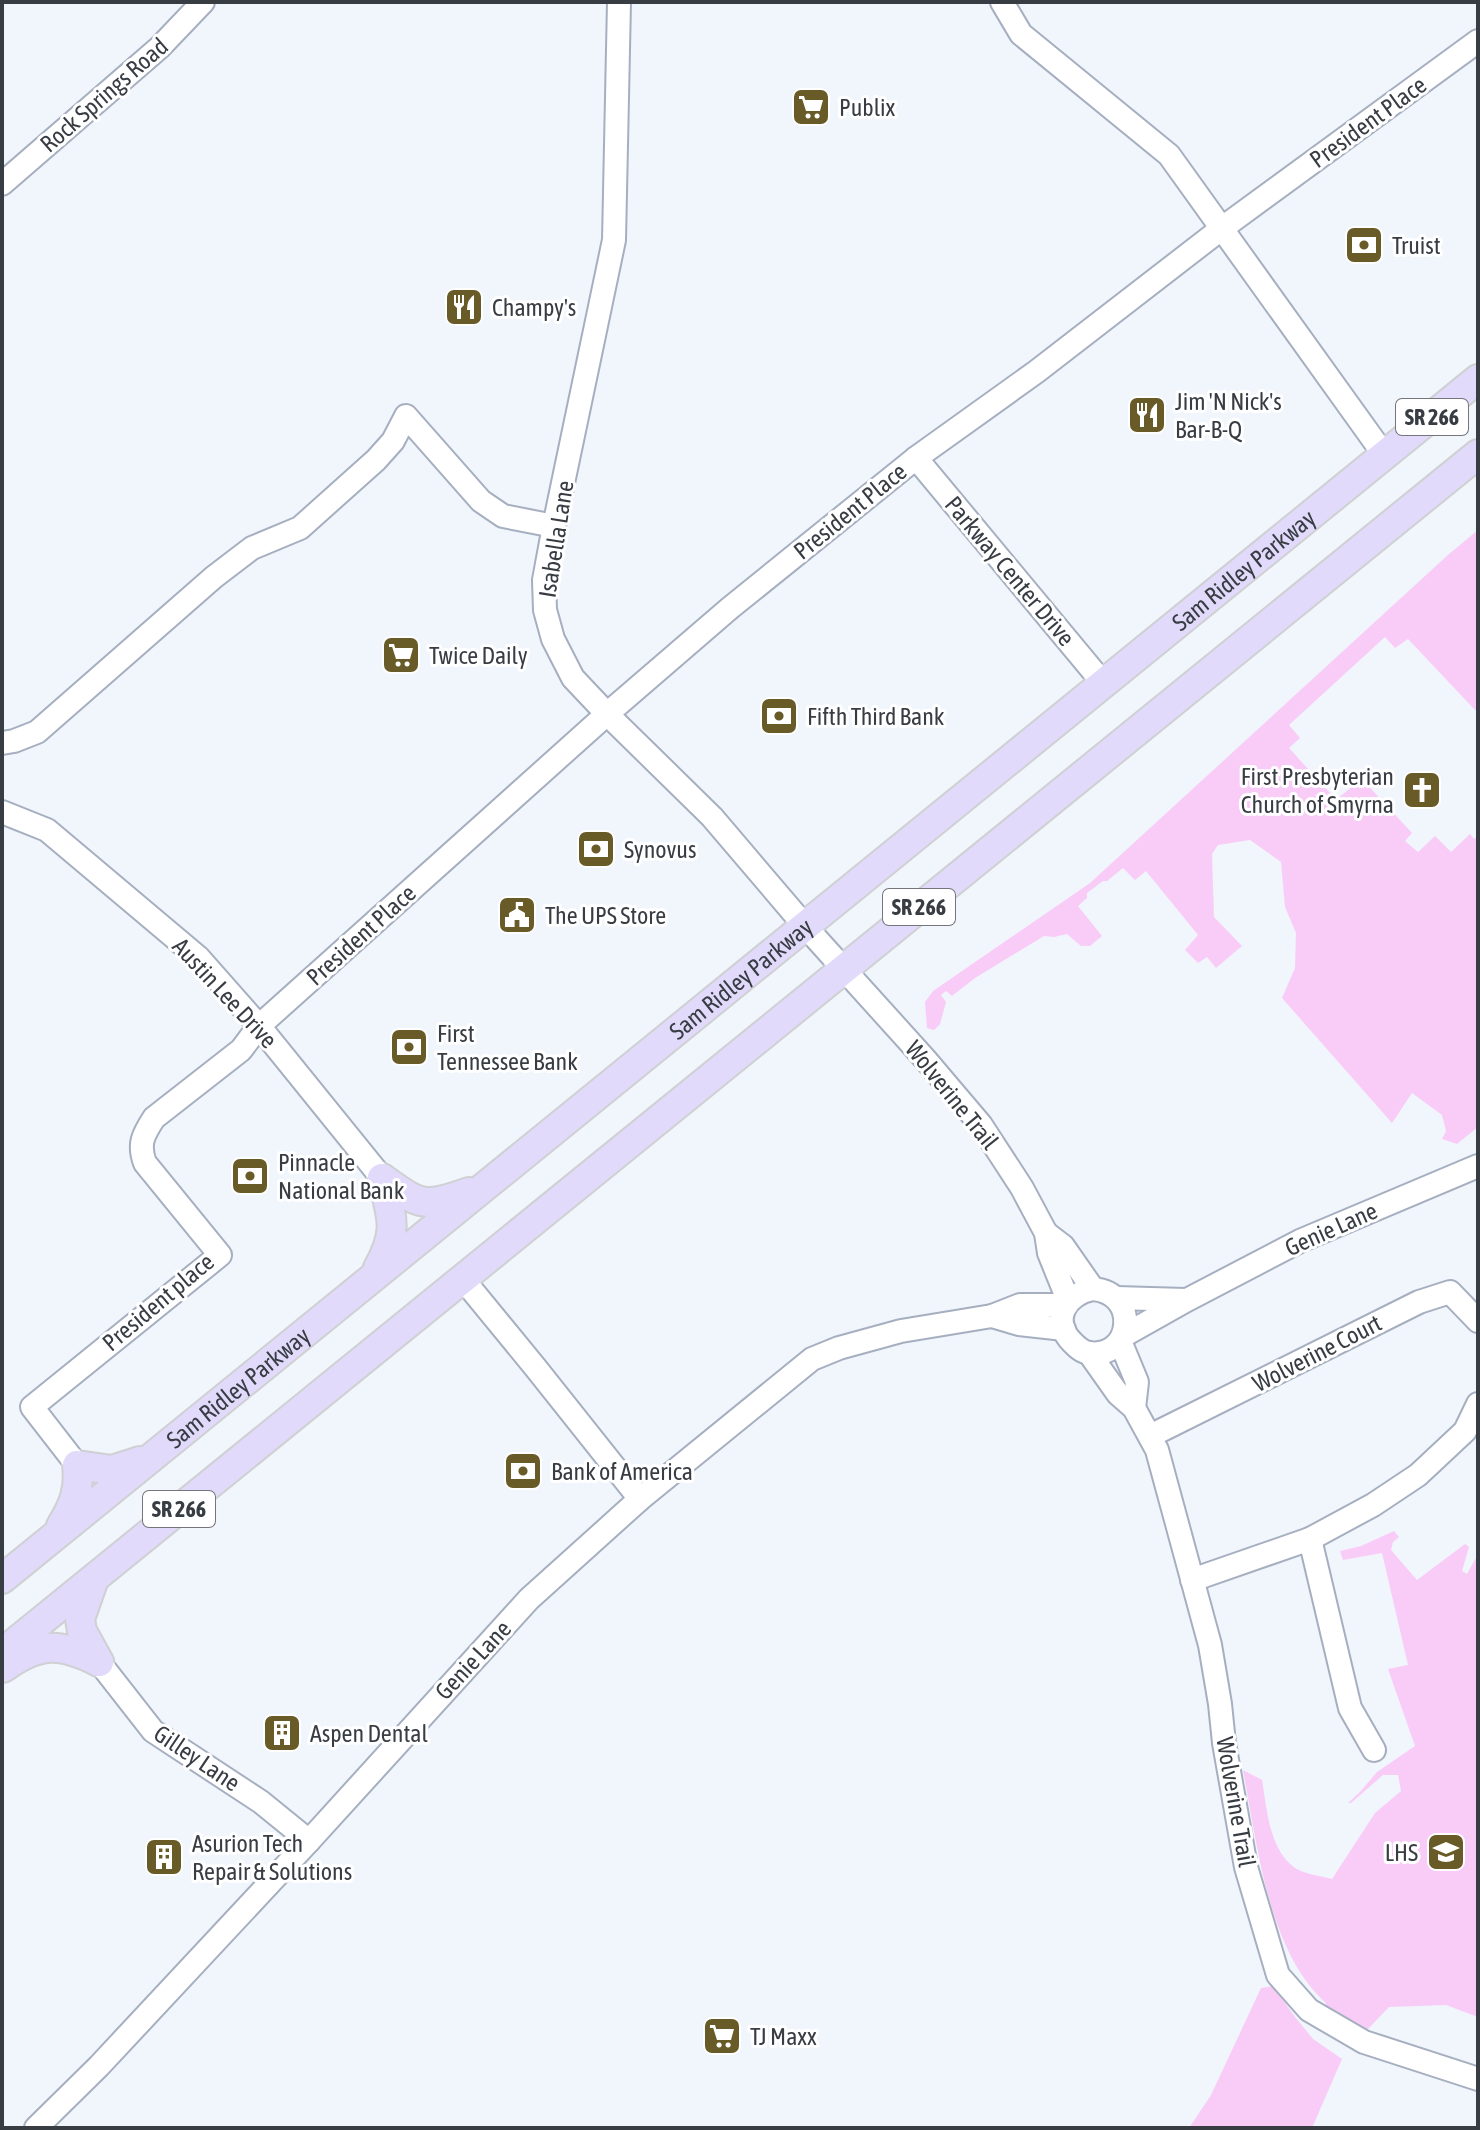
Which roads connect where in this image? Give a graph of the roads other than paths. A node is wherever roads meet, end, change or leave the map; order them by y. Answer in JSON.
{"nodes":[{"id":1,"x":203,"y":2,"type":"edge"},
{"id":2,"x":619,"y":2,"type":"edge"},
{"id":3,"x":1002,"y":2,"type":"edge"},
{"id":4,"x":1478,"y":41,"type":"edge"},
{"id":5,"x":2,"y":184,"type":"edge"},
{"id":6,"x":1221,"y":229,"type":"junction"},
{"id":7,"x":1478,"y":379,"type":"edge"},
{"id":8,"x":1478,"y":454,"type":"edge"},
{"id":9,"x":1385,"y":456,"type":"junction"},
{"id":10,"x":916,"y":458,"type":"junction"},
{"id":11,"x":554,"y":526,"type":"junction"},
{"id":12,"x":1103,"y":683,"type":"junction"},
{"id":13,"x":607,"y":714,"type":"junction"},
{"id":14,"x":2,"y":743,"type":"edge"},
{"id":15,"x":2,"y":812,"type":"edge"},
{"id":16,"x":804,"y":925,"type":"junction"},
{"id":17,"x":843,"y":969,"type":"junction"},
{"id":18,"x":259,"y":1026,"type":"junction"},
{"id":19,"x":1478,"y":1166,"type":"edge"},
{"id":20,"x":382,"y":1178,"type":"junction"},
{"id":21,"x":481,"y":1188,"type":"junction"},
{"id":22,"x":1046,"y":1233,"type":"junction"},
{"id":23,"x":374,"y":1275,"type":"junction"},
{"id":24,"x":462,"y":1278,"type":"junction"},
{"id":25,"x":1093,"y":1289,"type":"junction"},
{"id":26,"x":1116,"y":1298,"type":"junction"},
{"id":27,"x":1187,"y":1300,"type":"junction"},
{"id":28,"x":1066,"y":1303,"type":"junction"},
{"id":29,"x":992,"y":1316,"type":"junction"},
{"id":30,"x":1478,"y":1321,"type":"edge"},
{"id":31,"x":1064,"y":1329,"type":"junction"},
{"id":32,"x":1122,"y":1339,"type":"junction"},
{"id":33,"x":1089,"y":1353,"type":"junction"},
{"id":34,"x":1478,"y":1404,"type":"edge"},
{"id":35,"x":1134,"y":1408,"type":"junction"},
{"id":36,"x":1150,"y":1436,"type":"junction"},
{"id":37,"x":150,"y":1457,"type":"junction"},
{"id":38,"x":77,"y":1465,"type":"junction"},
{"id":39,"x":640,"y":1499,"type":"junction"},
{"id":40,"x":54,"y":1537,"type":"junction"},
{"id":41,"x":1310,"y":1539,"type":"junction"},
{"id":42,"x":2,"y":1579,"type":"edge"},
{"id":43,"x":94,"y":1579,"type":"junction"},
{"id":44,"x":1192,"y":1580,"type":"junction"},
{"id":45,"x":2,"y":1653,"type":"edge"},
{"id":46,"x":99,"y":1662,"type":"junction"},
{"id":47,"x":2,"y":1668,"type":"edge"},
{"id":48,"x":1374,"y":1750,"type":"dead end"},
{"id":49,"x":309,"y":1841,"type":"junction"},
{"id":50,"x":1478,"y":2079,"type":"edge"},
{"id":51,"x":36,"y":2128,"type":"edge"}],
"edges":[{"from":1,"to":5,"type":"street","name":"Rock Springs Road"},
{"from":2,"to":11,"type":"street","name":"Isabella Lane"},
{"from":3,"to":6,"type":"street"},
{"from":4,"to":6,"type":"street","name":"President Place"},
{"from":6,"to":9,"type":"street"},
{"from":6,"to":10,"type":"street","name":"President Place"},
{"from":7,"to":9,"type":"main road","name":"Sam Ridley Parkway","number":"SR 266"},
{"from":8,"to":17,"type":"main road","number":"SR 266"},
{"from":9,"to":12,"type":"main road","name":"Sam Ridley Parkway","number":"SR 266"},
{"from":10,"to":12,"type":"street","name":"Parkway Center Drive"},
{"from":10,"to":13,"type":"street","name":"President Place"},
{"from":11,"to":13,"type":"street","name":"Isabella Lane"},
{"from":11,"to":14,"type":"street"},
{"from":12,"to":16,"type":"main road","name":"Sam Ridley Parkway","number":"SR 266"},
{"from":13,"to":16,"type":"street","name":"Isabella Lane"},
{"from":13,"to":18,"type":"street","name":"President Place"},
{"from":15,"to":18,"type":"street","name":"Austin Lee Drive"},
{"from":16,"to":17,"type":"street","name":"Isabella Lane"},
{"from":16,"to":21,"type":"main road","name":"Sam Ridley Parkway","number":"SR 266"},
{"from":17,"to":22,"type":"street","name":"Wolverine Trail"},
{"from":17,"to":24,"type":"main road","number":"SR 266"},
{"from":18,"to":20,"type":"street","name":"Austin Lee Drive"},
{"from":18,"to":38,"type":"street","name":"President place"},
{"from":19,"to":27,"type":"street","name":"Genie Lane"},
{"from":20,"to":21,"type":"main road"},
{"from":20,"to":23,"type":"main road"},
{"from":21,"to":23,"type":"main road","name":"Sam Ridley Parkway","number":"SR 266"},
{"from":22,"to":25,"type":"street","name":"Wolverine Trail"},
{"from":22,"to":28,"type":"street","name":"Wolverine Trail"},
{"from":23,"to":37,"type":"main road","name":"Sam Ridley Parkway","number":"SR 266"},
{"from":24,"to":39,"type":"street"},
{"from":24,"to":43,"type":"main road","number":"SR 266"},
{"from":25,"to":26,"type":"street"},
{"from":25,"to":28,"type":"street"},
{"from":26,"to":27,"type":"street","name":"Genie Lane"},
{"from":26,"to":32,"type":"street"},
{"from":27,"to":32,"type":"street","name":"Genie Lane"},
{"from":28,"to":29,"type":"street","name":"Genie Lane"},
{"from":28,"to":31,"type":"street"},
{"from":29,"to":31,"type":"street","name":"Genie Lane"},
{"from":29,"to":39,"type":"street","name":"Genie Lane"},
{"from":30,"to":36,"type":"street","name":"Wolverine Court"},
{"from":31,"to":33,"type":"street"},
{"from":32,"to":33,"type":"street"},
{"from":32,"to":35,"type":"street","name":"Wolverine Trail"},
{"from":33,"to":35,"type":"street","name":"Wolverine Trail"},
{"from":34,"to":41,"type":"street"},
{"from":35,"to":36,"type":"street","name":"Wolverine Trail"},
{"from":36,"to":44,"type":"street","name":"Wolverine Trail"},
{"from":37,"to":38,"type":"main road"},
{"from":37,"to":40,"type":"main road","name":"Sam Ridley Parkway","number":"SR 266"},
{"from":38,"to":40,"type":"main road"},
{"from":39,"to":49,"type":"street","name":"Genie Lane"},
{"from":40,"to":42,"type":"main road","name":"Sam Ridley Parkway","number":"SR 266"},
{"from":41,"to":44,"type":"street"},
{"from":41,"to":48,"type":"street"},
{"from":43,"to":45,"type":"main road","number":"SR 266"},
{"from":43,"to":46,"type":"main road"},
{"from":44,"to":50,"type":"street","name":"Wolverine Trail"},
{"from":46,"to":47,"type":"main road"},
{"from":46,"to":49,"type":"street","name":"Gilley Lane"},
{"from":49,"to":51,"type":"street","name":"Genie Lane"}]}
